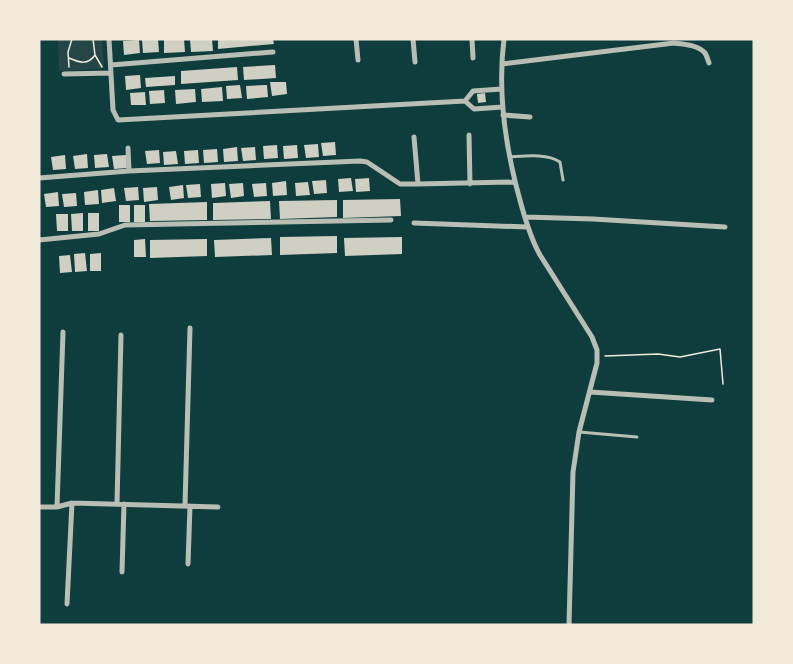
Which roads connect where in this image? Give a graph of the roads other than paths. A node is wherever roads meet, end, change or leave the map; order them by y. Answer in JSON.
{"nodes":[{"id":1,"x":109,"y":39,"type":"edge"},
{"id":2,"x":356,"y":39,"type":"edge"},
{"id":3,"x":413,"y":39,"type":"edge"},
{"id":4,"x":472,"y":39,"type":"edge"},
{"id":5,"x":504,"y":39,"type":"edge"},
{"id":6,"x":273,"y":52,"type":"dead end"},
{"id":7,"x":473,"y":58,"type":"dead end"},
{"id":8,"x":358,"y":60,"type":"dead end"},
{"id":9,"x":415,"y":62,"type":"dead end"},
{"id":10,"x":709,"y":63,"type":"dead end"},
{"id":11,"x":502,"y":64,"type":"junction"},
{"id":12,"x":111,"y":65,"type":"junction"},
{"id":13,"x":108,"y":73,"type":"junction"},
{"id":14,"x":64,"y":74,"type":"dead end"},
{"id":15,"x":502,"y":89,"type":"junction"},
{"id":16,"x":465,"y":101,"type":"junction"},
{"id":17,"x":503,"y":107,"type":"junction"},
{"id":18,"x":503,"y":115,"type":"junction"},
{"id":19,"x":530,"y":117,"type":"dead end"},
{"id":20,"x":469,"y":135,"type":"dead end"},
{"id":21,"x":414,"y":137,"type":"dead end"},
{"id":22,"x":128,"y":147,"type":"dead end"},
{"id":23,"x":510,"y":157,"type":"junction"},
{"id":24,"x":129,"y":171,"type":"junction"},
{"id":25,"x":39,"y":178,"type":"edge"},
{"id":26,"x":563,"y":180,"type":"dead end"},
{"id":27,"x":515,"y":182,"type":"junction"},
{"id":28,"x":418,"y":184,"type":"junction"},
{"id":29,"x":470,"y":184,"type":"junction"},
{"id":30,"x":525,"y":217,"type":"junction"},
{"id":31,"x":391,"y":220,"type":"dead end"},
{"id":32,"x":414,"y":223,"type":"dead end"},
{"id":33,"x":527,"y":227,"type":"junction"},
{"id":34,"x":725,"y":227,"type":"dead end"},
{"id":35,"x":39,"y":240,"type":"edge"},
{"id":36,"x":190,"y":328,"type":"dead end"},
{"id":37,"x":63,"y":332,"type":"dead end"},
{"id":38,"x":122,"y":335,"type":"dead end"},
{"id":39,"x":590,"y":392,"type":"junction"},
{"id":40,"x":712,"y":400,"type":"dead end"},
{"id":41,"x":579,"y":432,"type":"junction"},
{"id":42,"x":637,"y":437,"type":"dead end"},
{"id":43,"x":72,"y":502,"type":"junction"},
{"id":44,"x":120,"y":504,"type":"junction"},
{"id":45,"x":187,"y":506,"type":"junction"},
{"id":46,"x":39,"y":507,"type":"edge"},
{"id":47,"x":57,"y":507,"type":"junction"},
{"id":48,"x":219,"y":507,"type":"dead end"},
{"id":49,"x":188,"y":564,"type":"dead end"},
{"id":50,"x":122,"y":572,"type":"dead end"},
{"id":51,"x":67,"y":604,"type":"dead end"},
{"id":52,"x":569,"y":625,"type":"edge"}],
"edges":[{"from":1,"to":12,"type":"street"},
{"from":2,"to":8,"type":"street"},
{"from":3,"to":9,"type":"street"},
{"from":4,"to":7,"type":"street"},
{"from":5,"to":11,"type":"street"},
{"from":6,"to":12,"type":"street"},
{"from":10,"to":11,"type":"street"},
{"from":11,"to":15,"type":"street"},
{"from":12,"to":13,"type":"street"},
{"from":13,"to":14,"type":"street"},
{"from":13,"to":16,"type":"street"},
{"from":15,"to":16,"type":"street"},
{"from":15,"to":17,"type":"street"},
{"from":16,"to":17,"type":"street"},
{"from":17,"to":18,"type":"street"},
{"from":18,"to":19,"type":"street"},
{"from":18,"to":23,"type":"street"},
{"from":20,"to":29,"type":"street"},
{"from":21,"to":28,"type":"street"},
{"from":22,"to":24,"type":"street"},
{"from":23,"to":26,"type":"lane"},
{"from":23,"to":27,"type":"street"},
{"from":24,"to":25,"type":"street"},
{"from":24,"to":28,"type":"street"},
{"from":27,"to":29,"type":"street"},
{"from":27,"to":30,"type":"street"},
{"from":28,"to":29,"type":"street"},
{"from":30,"to":33,"type":"street"},
{"from":30,"to":34,"type":"street"},
{"from":31,"to":35,"type":"street"},
{"from":32,"to":33,"type":"street"},
{"from":33,"to":39,"type":"street"},
{"from":36,"to":45,"type":"street"},
{"from":37,"to":47,"type":"street"},
{"from":38,"to":44,"type":"street"},
{"from":39,"to":40,"type":"street"},
{"from":39,"to":41,"type":"street"},
{"from":41,"to":42,"type":"lane"},
{"from":41,"to":52,"type":"street"},
{"from":43,"to":44,"type":"street"},
{"from":43,"to":47,"type":"street"},
{"from":43,"to":51,"type":"street"},
{"from":44,"to":45,"type":"street"},
{"from":44,"to":50,"type":"street"},
{"from":45,"to":48,"type":"street"},
{"from":45,"to":49,"type":"street"},
{"from":46,"to":47,"type":"street"}]}
